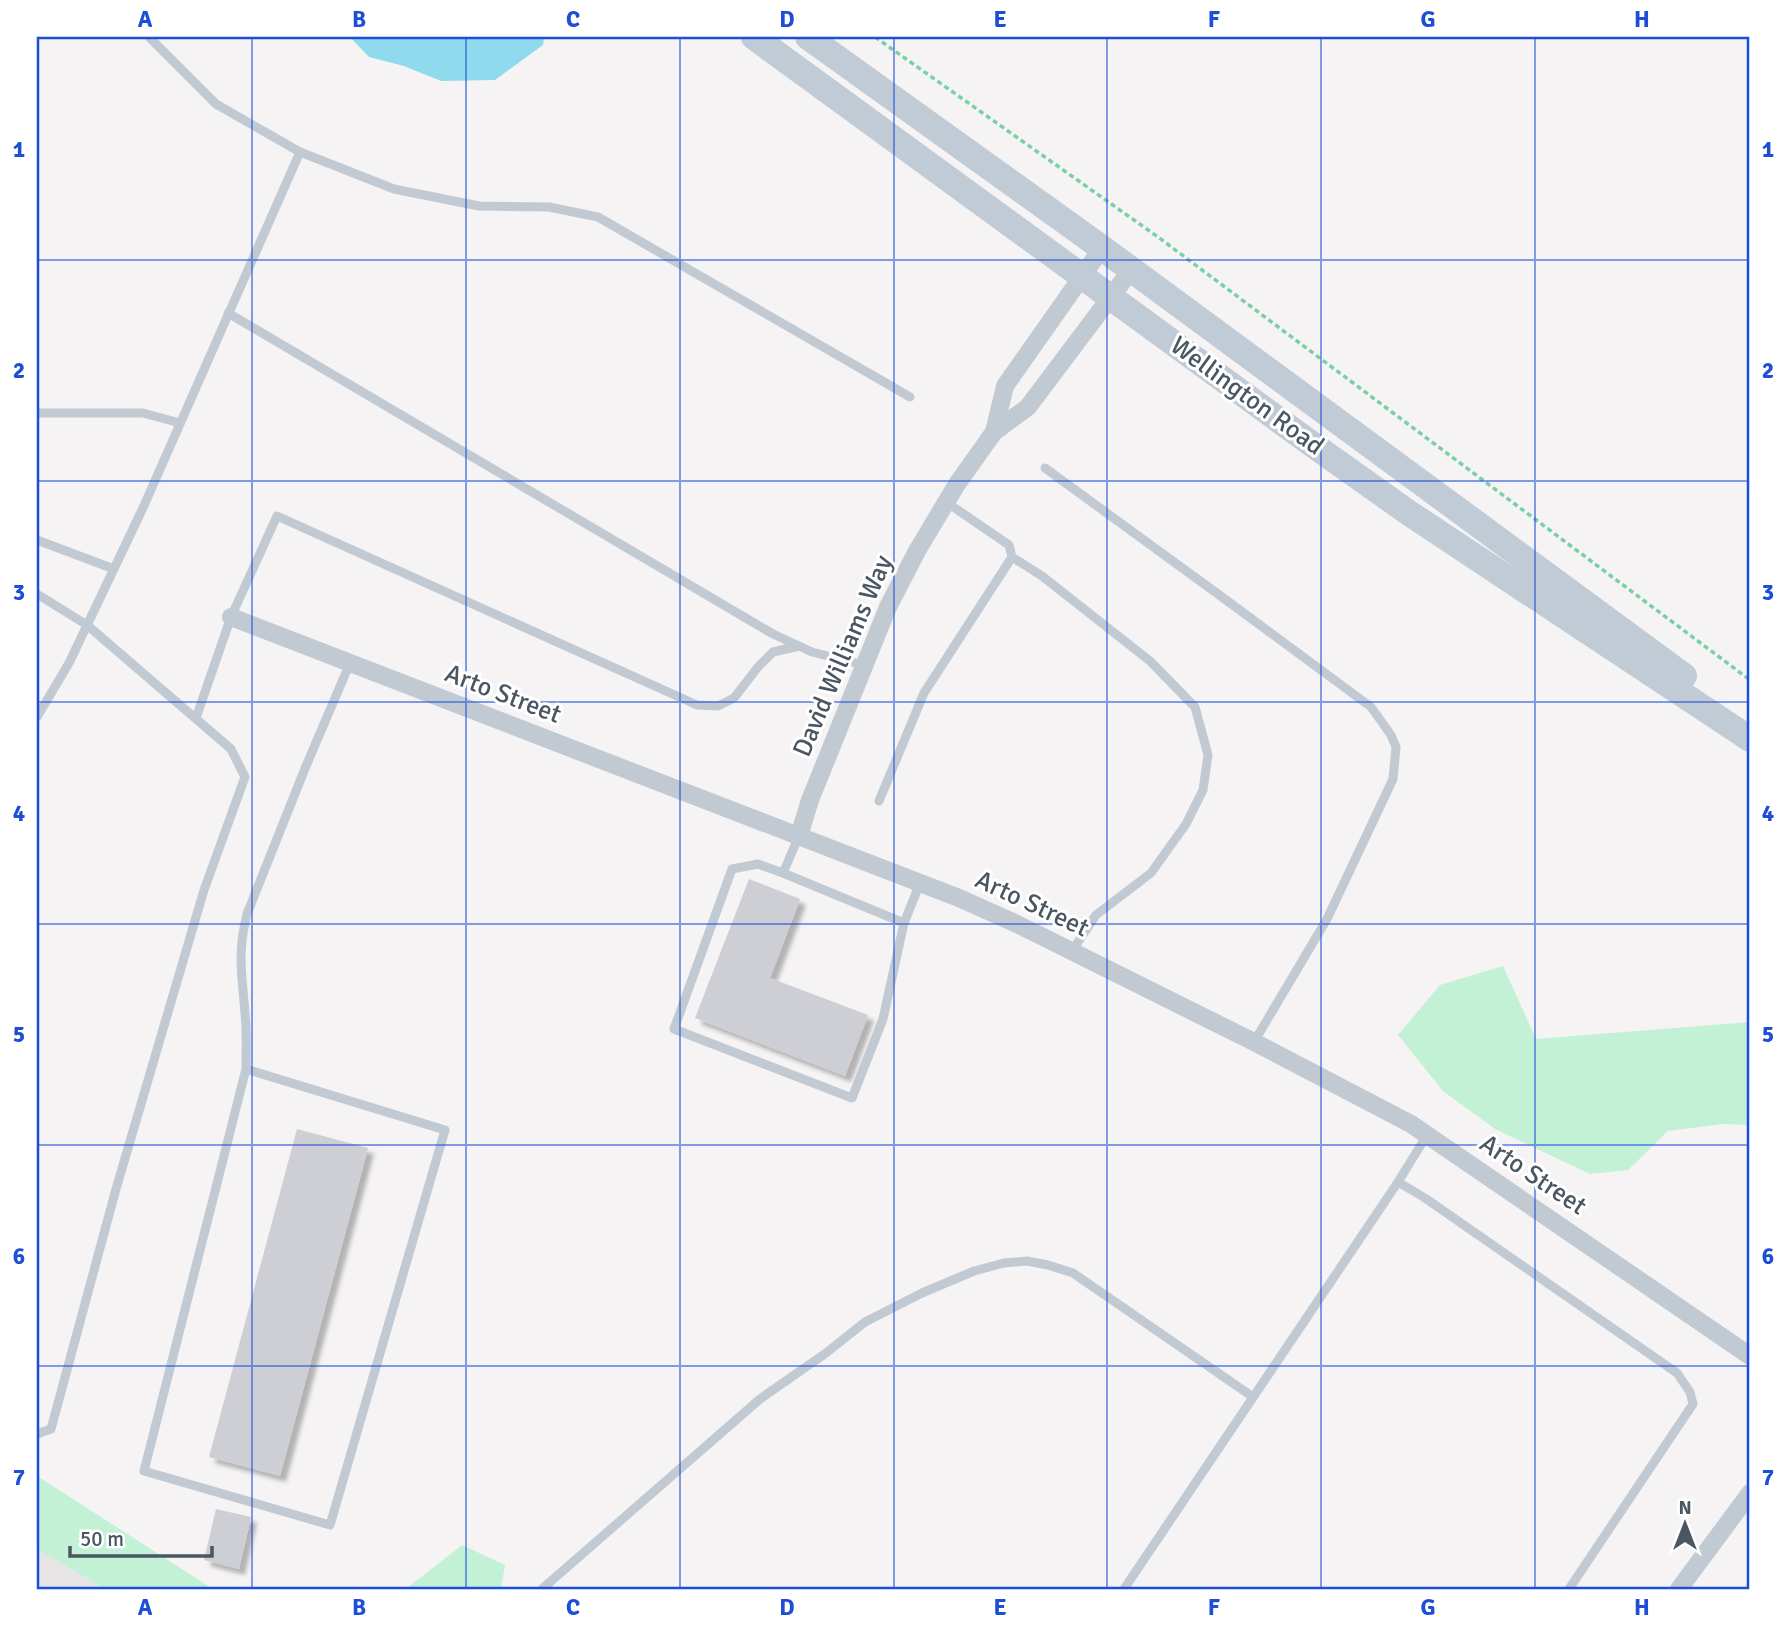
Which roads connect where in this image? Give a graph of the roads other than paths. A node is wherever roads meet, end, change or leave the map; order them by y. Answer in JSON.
{"nodes":[{"id":1,"x":149,"y":37,"type":"edge"},
{"id":2,"x":754,"y":37,"type":"edge"},
{"id":3,"x":808,"y":37,"type":"edge"},
{"id":4,"x":300,"y":152,"type":"junction"},
{"id":5,"x":1102,"y":248,"type":"junction"},
{"id":6,"x":1132,"y":270,"type":"junction"},
{"id":7,"x":1083,"y":276,"type":"junction"},
{"id":8,"x":1111,"y":297,"type":"junction"},
{"id":9,"x":229,"y":313,"type":"junction"},
{"id":10,"x":910,"y":397,"type":"dead end"},
{"id":11,"x":37,"y":413,"type":"edge"},
{"id":12,"x":180,"y":423,"type":"junction"},
{"id":13,"x":994,"y":432,"type":"junction"},
{"id":14,"x":1045,"y":468,"type":"dead end"},
{"id":15,"x":946,"y":502,"type":"junction"},
{"id":16,"x":37,"y":540,"type":"edge"},
{"id":17,"x":1012,"y":556,"type":"junction"},
{"id":18,"x":114,"y":569,"type":"junction"},
{"id":19,"x":37,"y":594,"type":"edge"},
{"id":20,"x":232,"y":617,"type":"junction"},
{"id":21,"x":87,"y":625,"type":"junction"},
{"id":22,"x":799,"y":646,"type":"junction"},
{"id":23,"x":350,"y":663,"type":"junction"},
{"id":24,"x":864,"y":665,"type":"junction"},
{"id":25,"x":37,"y":717,"type":"edge"},
{"id":26,"x":196,"y":719,"type":"junction"},
{"id":27,"x":1750,"y":730,"type":"edge"},
{"id":28,"x":1750,"y":739,"type":"edge"},
{"id":29,"x":879,"y":801,"type":"dead end"},
{"id":30,"x":799,"y":836,"type":"junction"},
{"id":31,"x":783,"y":873,"type":"junction"},
{"id":32,"x":920,"y":883,"type":"junction"},
{"id":33,"x":905,"y":923,"type":"junction"},
{"id":34,"x":1072,"y":951,"type":"junction"},
{"id":35,"x":1254,"y":1042,"type":"junction"},
{"id":36,"x":246,"y":1069,"type":"junction"},
{"id":37,"x":1427,"y":1135,"type":"junction"},
{"id":38,"x":1398,"y":1182,"type":"junction"},
{"id":39,"x":1750,"y":1356,"type":"edge"},
{"id":40,"x":1253,"y":1397,"type":"junction"},
{"id":41,"x":37,"y":1434,"type":"edge"},
{"id":42,"x":1750,"y":1493,"type":"edge"},
{"id":43,"x":542,"y":1589,"type":"edge"},
{"id":44,"x":1124,"y":1589,"type":"edge"},
{"id":45,"x":1569,"y":1589,"type":"edge"},
{"id":46,"x":1679,"y":1589,"type":"edge"}],
"edges":[{"from":1,"to":4,"type":"lane"},
{"from":2,"to":7,"type":"main road","name":"Wellington Road"},
{"from":3,"to":5,"type":"main road","name":"Wellington Road"},
{"from":4,"to":9,"type":"lane"},
{"from":4,"to":10,"type":"lane"},
{"from":5,"to":6,"type":"main road","name":"Wellington Road"},
{"from":5,"to":7,"type":"street","name":"David Williams Way"},
{"from":6,"to":8,"type":"street","name":"David Williams Way"},
{"from":6,"to":27,"type":"main road","name":"Wellington Road"},
{"from":7,"to":8,"type":"main road","name":"Wellington Road"},
{"from":7,"to":13,"type":"street","name":"David Williams Way"},
{"from":8,"to":13,"type":"street","name":"David Williams Way"},
{"from":8,"to":28,"type":"main road","name":"Wellington Road"},
{"from":9,"to":12,"type":"lane"},
{"from":9,"to":22,"type":"lane"},
{"from":11,"to":12,"type":"lane"},
{"from":12,"to":18,"type":"lane"},
{"from":13,"to":15,"type":"street","name":"David Williams Way"},
{"from":14,"to":35,"type":"lane"},
{"from":15,"to":17,"type":"lane"},
{"from":15,"to":24,"type":"street","name":"David Williams Way"},
{"from":16,"to":18,"type":"lane"},
{"from":17,"to":29,"type":"lane"},
{"from":17,"to":34,"type":"lane"},
{"from":18,"to":21,"type":"lane"},
{"from":19,"to":21,"type":"lane"},
{"from":20,"to":22,"type":"lane"},
{"from":20,"to":23,"type":"street","name":"Arto Street"},
{"from":20,"to":26,"type":"lane"},
{"from":21,"to":25,"type":"lane"},
{"from":21,"to":26,"type":"lane"},
{"from":22,"to":24,"type":"lane"},
{"from":23,"to":30,"type":"street","name":"Arto Street"},
{"from":23,"to":36,"type":"lane"},
{"from":24,"to":30,"type":"street","name":"David Williams Way"},
{"from":26,"to":41,"type":"lane"},
{"from":30,"to":31,"type":"lane"},
{"from":30,"to":32,"type":"street","name":"Arto Street"},
{"from":31,"to":33,"type":"lane"},
{"from":31,"to":33,"type":"lane"},
{"from":32,"to":33,"type":"lane"},
{"from":32,"to":34,"type":"street","name":"Arto Street"},
{"from":34,"to":35,"type":"street","name":"Arto Street"},
{"from":35,"to":37,"type":"street","name":"Arto Street"},
{"from":36,"to":36,"type":"lane"},
{"from":37,"to":38,"type":"lane"},
{"from":37,"to":39,"type":"street","name":"Arto Street"},
{"from":38,"to":40,"type":"lane"},
{"from":38,"to":45,"type":"lane"},
{"from":40,"to":43,"type":"lane"},
{"from":40,"to":44,"type":"lane"},
{"from":42,"to":46,"type":"street"}]}
